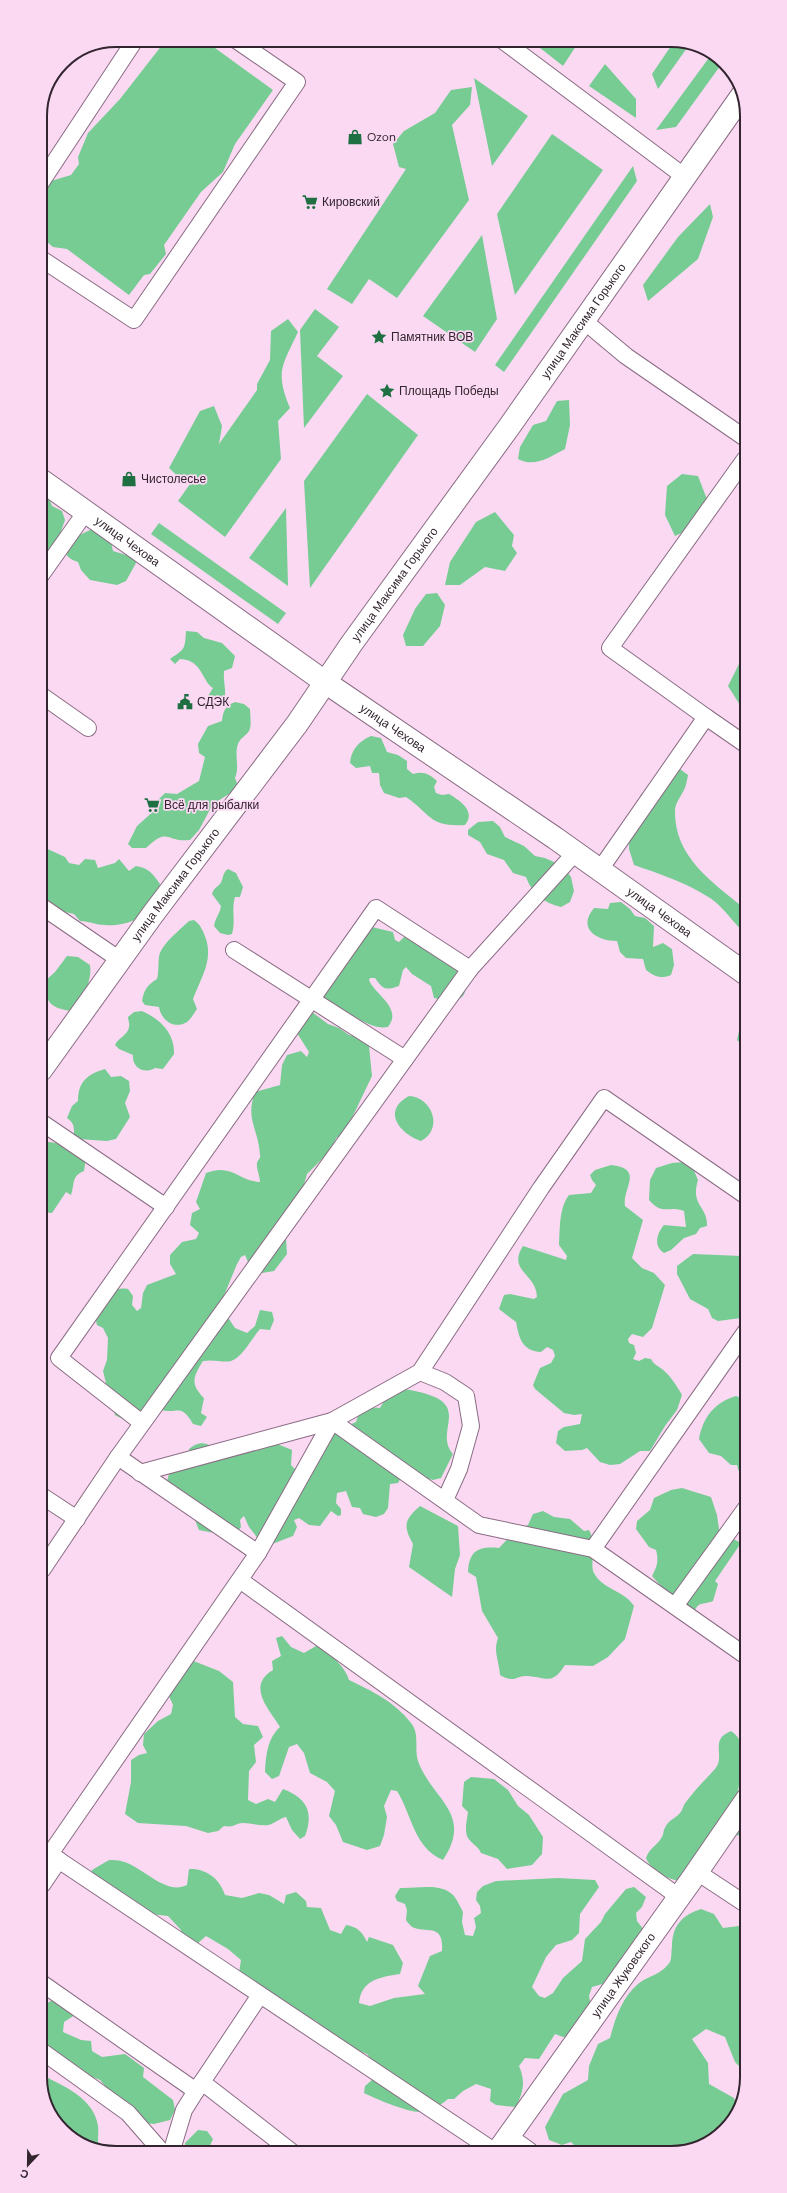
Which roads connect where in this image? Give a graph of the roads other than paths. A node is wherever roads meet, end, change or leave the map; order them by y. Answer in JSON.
{"nodes":[{"id":1,"x":130,"y":47,"type":"edge"},
{"id":2,"x":246,"y":47,"type":"edge"},
{"id":3,"x":511,"y":47,"type":"edge"},
{"id":4,"x":738,"y":101,"type":"edge"},
{"id":5,"x":47,"y":173,"type":"edge"},
{"id":6,"x":685,"y":177,"type":"junction"},
{"id":7,"x":47,"y":263,"type":"edge"},
{"id":8,"x":583,"y":320,"type":"junction"},
{"id":9,"x":740,"y":435,"type":"edge"},
{"id":10,"x":740,"y":465,"type":"edge"},
{"id":11,"x":47,"y":484,"type":"edge"},
{"id":12,"x":85,"y":513,"type":"junction"},
{"id":13,"x":47,"y":567,"type":"edge"},
{"id":14,"x":325,"y":682,"type":"junction"},
{"id":15,"x":47,"y":699,"type":"edge"},
{"id":16,"x":706,"y":717,"type":"junction"},
{"id":17,"x":88,"y":728,"type":"dead end"},
{"id":18,"x":740,"y":741,"type":"edge"},
{"id":19,"x":574,"y":853,"type":"junction"},
{"id":20,"x":599,"y":871,"type":"junction"},
{"id":21,"x":47,"y":910,"type":"edge"},
{"id":22,"x":234,"y":950,"type":"dead end"},
{"id":23,"x":120,"y":960,"type":"junction"},
{"id":24,"x":470,"y":969,"type":"junction"},
{"id":25,"x":740,"y":970,"type":"edge"},
{"id":26,"x":311,"y":1001,"type":"junction"},
{"id":27,"x":405,"y":1059,"type":"junction"},
{"id":28,"x":47,"y":1062,"type":"edge"},
{"id":29,"x":47,"y":1126,"type":"edge"},
{"id":30,"x":740,"y":1192,"type":"edge"},
{"id":31,"x":166,"y":1207,"type":"junction"},
{"id":32,"x":740,"y":1340,"type":"edge"},
{"id":33,"x":420,"y":1372,"type":"junction"},
{"id":34,"x":332,"y":1421,"type":"junction"},
{"id":35,"x":142,"y":1423,"type":"junction"},
{"id":36,"x":118,"y":1457,"type":"junction"},
{"id":37,"x":140,"y":1473,"type":"junction"},
{"id":38,"x":47,"y":1499,"type":"edge"},
{"id":39,"x":444,"y":1500,"type":"junction"},
{"id":40,"x":740,"y":1516,"type":"edge"},
{"id":41,"x":76,"y":1519,"type":"junction"},
{"id":42,"x":593,"y":1549,"type":"junction"},
{"id":43,"x":258,"y":1553,"type":"junction"},
{"id":44,"x":47,"y":1562,"type":"edge"},
{"id":45,"x":240,"y":1580,"type":"junction"},
{"id":46,"x":675,"y":1606,"type":"junction"},
{"id":47,"x":740,"y":1652,"type":"edge"},
{"id":48,"x":740,"y":1808,"type":"edge"},
{"id":49,"x":50,"y":1855,"type":"edge"},
{"id":50,"x":47,"y":1866,"type":"edge"},
{"id":51,"x":696,"y":1872,"type":"junction"},
{"id":52,"x":679,"y":1897,"type":"junction"},
{"id":53,"x":740,"y":1900,"type":"edge"},
{"id":54,"x":47,"y":1990,"type":"edge"},
{"id":55,"x":260,"y":1995,"type":"junction"},
{"id":56,"x":47,"y":2055,"type":"edge"},
{"id":57,"x":199,"y":2087,"type":"junction"},
{"id":58,"x":157,"y":2146,"type":"edge"},
{"id":59,"x":173,"y":2146,"type":"edge"},
{"id":60,"x":283,"y":2146,"type":"edge"},
{"id":61,"x":500,"y":2146,"type":"edge"}],
"edges":[{"from":1,"to":5,"type":"lane"},
{"from":2,"to":7,"type":"lane"},
{"from":3,"to":6,"type":"lane"},
{"from":4,"to":6,"type":"street","name":"улица Максима Горького"},
{"from":6,"to":8,"type":"street","name":"улица Максима Горького"},
{"from":8,"to":9,"type":"lane"},
{"from":8,"to":14,"type":"street","name":"улица Максима Горького"},
{"from":10,"to":16,"type":"lane"},
{"from":11,"to":12,"type":"street","name":"улица Чехова"},
{"from":12,"to":13,"type":"lane"},
{"from":12,"to":14,"type":"street","name":"улица Чехова"},
{"from":14,"to":19,"type":"street","name":"улица Чехова"},
{"from":14,"to":23,"type":"street","name":"улица Максима Горького"},
{"from":15,"to":17,"type":"lane"},
{"from":16,"to":18,"type":"lane"},
{"from":16,"to":20,"type":"lane"},
{"from":19,"to":20,"type":"street","name":"улица Чехова"},
{"from":19,"to":24,"type":"lane"},
{"from":20,"to":25,"type":"street","name":"улица Чехова"},
{"from":21,"to":23,"type":"lane"},
{"from":22,"to":26,"type":"lane"},
{"from":23,"to":28,"type":"street","name":"улица Максима Горького"},
{"from":24,"to":26,"type":"lane"},
{"from":24,"to":27,"type":"lane"},
{"from":26,"to":27,"type":"lane"},
{"from":26,"to":31,"type":"lane"},
{"from":27,"to":35,"type":"lane"},
{"from":29,"to":31,"type":"lane"},
{"from":30,"to":33,"type":"lane"},
{"from":31,"to":35,"type":"lane"},
{"from":32,"to":42,"type":"lane"},
{"from":33,"to":34,"type":"lane"},
{"from":33,"to":39,"type":"lane"},
{"from":34,"to":37,"type":"lane"},
{"from":34,"to":39,"type":"lane"},
{"from":34,"to":43,"type":"lane"},
{"from":35,"to":36,"type":"lane"},
{"from":36,"to":37,"type":"lane"},
{"from":36,"to":41,"type":"lane"},
{"from":37,"to":43,"type":"lane"},
{"from":38,"to":41,"type":"lane"},
{"from":39,"to":42,"type":"lane"},
{"from":40,"to":46,"type":"lane"},
{"from":41,"to":44,"type":"lane"},
{"from":42,"to":46,"type":"lane"},
{"from":43,"to":45,"type":"lane"},
{"from":45,"to":49,"type":"lane"},
{"from":45,"to":52,"type":"lane"},
{"from":46,"to":47,"type":"lane"},
{"from":48,"to":51,"type":"street","name":"улица Жуковского"},
{"from":49,"to":50,"type":"lane"},
{"from":49,"to":55,"type":"lane"},
{"from":51,"to":52,"type":"street","name":"улица Жуковского"},
{"from":51,"to":53,"type":"lane"},
{"from":52,"to":61,"type":"street","name":"улица Жуковского"},
{"from":54,"to":57,"type":"lane"},
{"from":55,"to":57,"type":"lane"},
{"from":55,"to":61,"type":"lane"},
{"from":56,"to":58,"type":"lane"},
{"from":57,"to":59,"type":"lane"},
{"from":57,"to":60,"type":"lane"}]}
